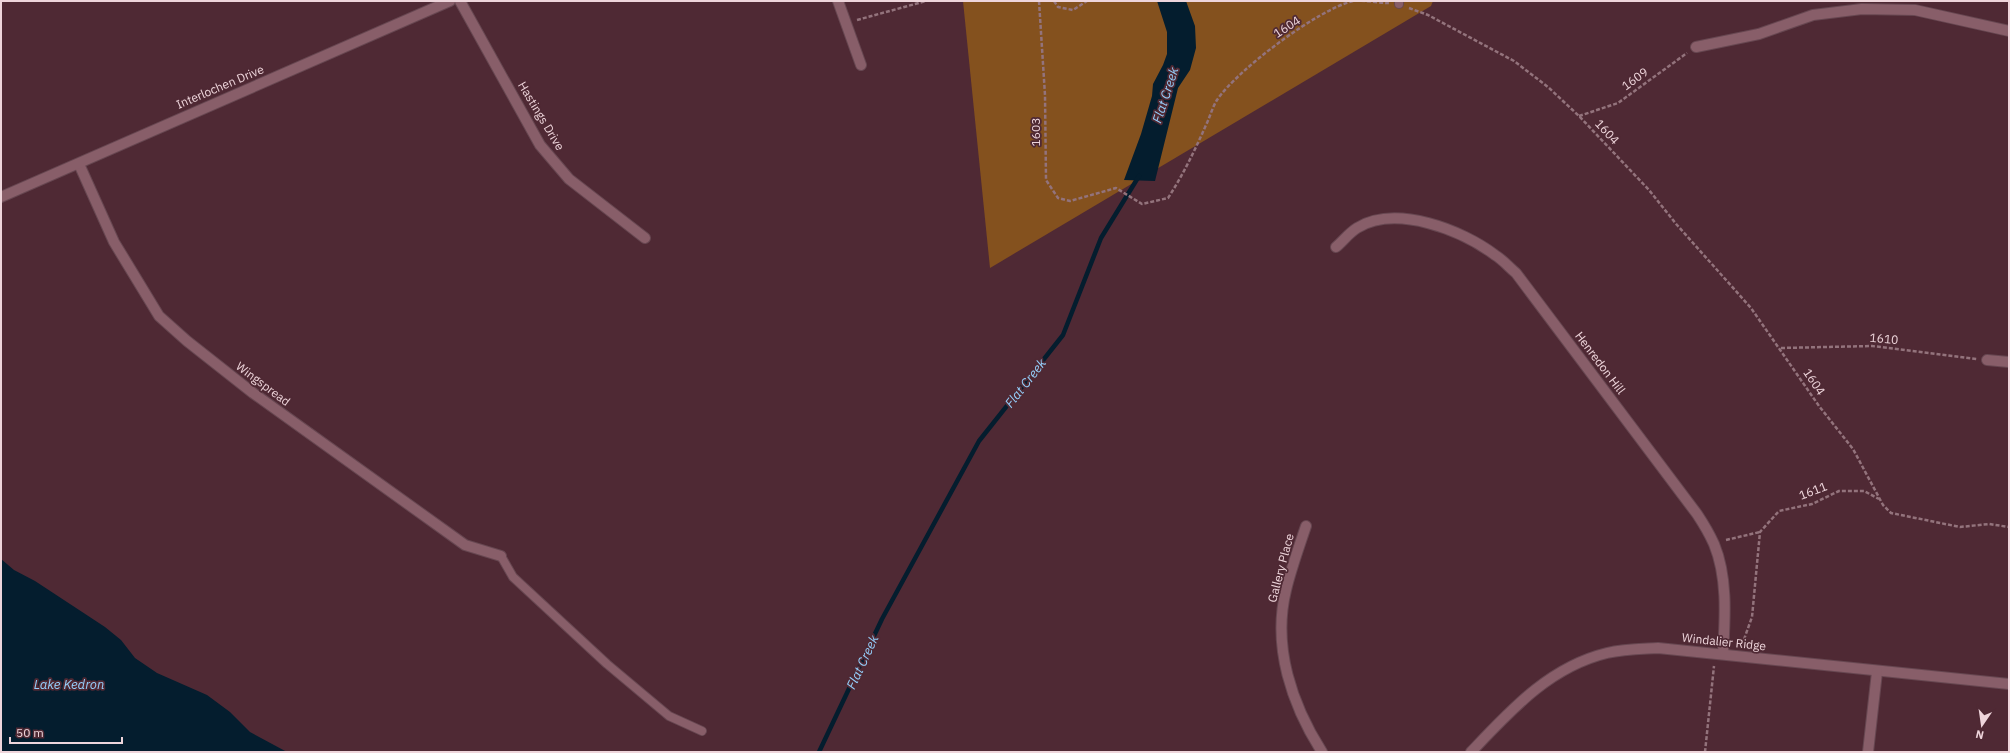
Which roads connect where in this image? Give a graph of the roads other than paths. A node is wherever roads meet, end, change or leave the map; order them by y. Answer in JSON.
{"nodes":[{"id":1,"x":450,"y":1,"type":"edge"},
{"id":2,"x":460,"y":1,"type":"edge"},
{"id":3,"x":838,"y":1,"type":"edge"},
{"id":4,"x":2009,"y":31,"type":"edge"},
{"id":5,"x":1696,"y":47,"type":"road end"},
{"id":6,"x":861,"y":64,"type":"dead end"},
{"id":7,"x":79,"y":164,"type":"junction"},
{"id":8,"x":1,"y":197,"type":"edge"},
{"id":9,"x":645,"y":238,"type":"dead end"},
{"id":10,"x":1336,"y":247,"type":"dead end"},
{"id":11,"x":1987,"y":360,"type":"road end"},
{"id":12,"x":2009,"y":362,"type":"edge"},
{"id":13,"x":1306,"y":526,"type":"dead end"},
{"id":14,"x":501,"y":556,"type":"joint"},
{"id":15,"x":1719,"y":654,"type":"junction"},
{"id":16,"x":1877,"y":672,"type":"junction"},
{"id":17,"x":2009,"y":684,"type":"edge"},
{"id":18,"x":702,"y":731,"type":"dead end"},
{"id":19,"x":1322,"y":752,"type":"edge"},
{"id":20,"x":1471,"y":752,"type":"edge"},
{"id":21,"x":1868,"y":752,"type":"edge"}],
"edges":[{"from":1,"to":7,"type":"street","name":"Interlochen Drive"},
{"from":2,"to":9,"type":"street","name":"Hastings Drive"},
{"from":3,"to":6,"type":"street"},
{"from":4,"to":5,"type":"street"},
{"from":7,"to":8,"type":"street","name":"Interlochen Drive"},
{"from":7,"to":14,"type":"street","name":"Wingspread"},
{"from":10,"to":15,"type":"street","name":"Henredon Hill"},
{"from":11,"to":12,"type":"street"},
{"from":13,"to":19,"type":"street","name":"Gallery Place"},
{"from":14,"to":18,"type":"lane"},
{"from":15,"to":16,"type":"street","name":"Windalier Ridge"},
{"from":15,"to":20,"type":"street","name":"Windalier Ridge"},
{"from":16,"to":17,"type":"street","name":"Windalier Ridge"},
{"from":16,"to":21,"type":"street"}]}
